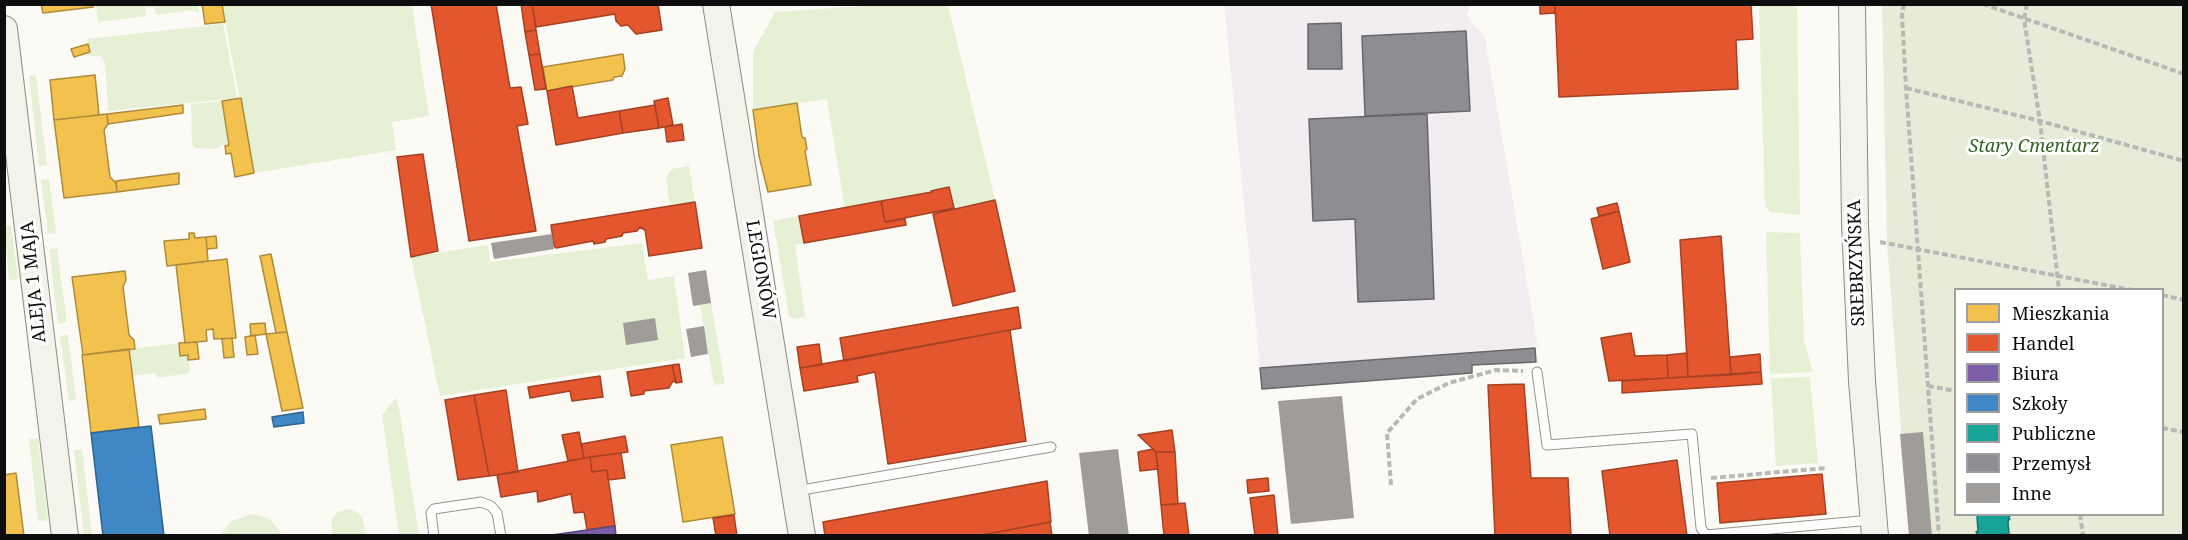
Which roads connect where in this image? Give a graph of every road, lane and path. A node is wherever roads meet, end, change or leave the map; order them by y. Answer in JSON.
{"nodes":[{"id":1,"x":716,"y":4,"type":"edge"},
{"id":2,"x":1852,"y":4,"type":"edge"},
{"id":3,"x":1904,"y":4,"type":"edge"},
{"id":4,"x":1983,"y":4,"type":"edge"},
{"id":5,"x":2027,"y":4,"type":"edge"},
{"id":6,"x":2024,"y":19,"type":"junction"},
{"id":7,"x":4,"y":29,"type":"edge"},
{"id":8,"x":2184,"y":68,"type":"edge"},
{"id":9,"x":2182,"y":73,"type":"edge"},
{"id":10,"x":1906,"y":88,"type":"junction"},
{"id":11,"x":2040,"y":121,"type":"junction"},
{"id":12,"x":2184,"y":161,"type":"edge"},
{"id":13,"x":1880,"y":242,"type":"dead end"},
{"id":14,"x":1919,"y":250,"type":"junction"},
{"id":15,"x":2058,"y":275,"type":"junction"},
{"id":16,"x":2059,"y":288,"type":"edge"},
{"id":17,"x":2122,"y":288,"type":"edge"},
{"id":18,"x":2164,"y":296,"type":"edge"},
{"id":19,"x":2184,"y":300,"type":"edge"},
{"id":20,"x":1537,"y":372,"type":"joint"},
{"id":21,"x":1928,"y":386,"type":"junction"},
{"id":22,"x":1954,"y":391,"type":"edge"},
{"id":23,"x":2164,"y":428,"type":"edge"},
{"id":24,"x":2184,"y":432,"type":"edge"},
{"id":25,"x":1051,"y":447,"type":"dead end"},
{"id":26,"x":1827,"y":468,"type":"dead end"},
{"id":27,"x":1696,"y":479,"type":"junction"},
{"id":28,"x":1391,"y":485,"type":"dead end"},
{"id":29,"x":795,"y":491,"type":"junction"},
{"id":30,"x":2080,"y":516,"type":"edge"},
{"id":31,"x":1874,"y":528,"type":"edge"},
{"id":32,"x":65,"y":536,"type":"edge"},
{"id":33,"x":434,"y":536,"type":"edge"},
{"id":34,"x":501,"y":536,"type":"edge"},
{"id":35,"x":802,"y":536,"type":"edge"},
{"id":36,"x":1939,"y":536,"type":"edge"},
{"id":37,"x":2083,"y":536,"type":"edge"}],
"edges":[{"from":1,"to":29,"type":"street","name":"LEGIONÓW"},
{"from":2,"to":31,"type":"street","name":"SREBRZYŃSKA"},
{"from":3,"to":10,"type":"path"},
{"from":4,"to":6,"type":"path"},
{"from":5,"to":6,"type":"path"},
{"from":6,"to":9,"type":"path"},
{"from":6,"to":11,"type":"path"},
{"from":7,"to":32,"type":"street","name":"ALEJA 1 MAJA"},
{"from":8,"to":9,"type":"path"},
{"from":10,"to":11,"type":"path"},
{"from":10,"to":14,"type":"path"},
{"from":11,"to":12,"type":"path"},
{"from":11,"to":15,"type":"path"},
{"from":13,"to":14,"type":"path"},
{"from":14,"to":15,"type":"path"},
{"from":14,"to":21,"type":"path"},
{"from":15,"to":16,"type":"path"},
{"from":15,"to":17,"type":"path"},
{"from":18,"to":19,"type":"path"},
{"from":20,"to":27,"type":"lane"},
{"from":20,"to":28,"type":"path"},
{"from":21,"to":22,"type":"path"},
{"from":21,"to":36,"type":"path"},
{"from":23,"to":24,"type":"path"},
{"from":25,"to":29,"type":"lane"},
{"from":26,"to":27,"type":"path"},
{"from":27,"to":31,"type":"lane"},
{"from":29,"to":35,"type":"street","name":"LEGIONÓW"},
{"from":30,"to":37,"type":"path"},
{"from":33,"to":34,"type":"lane"}]}
